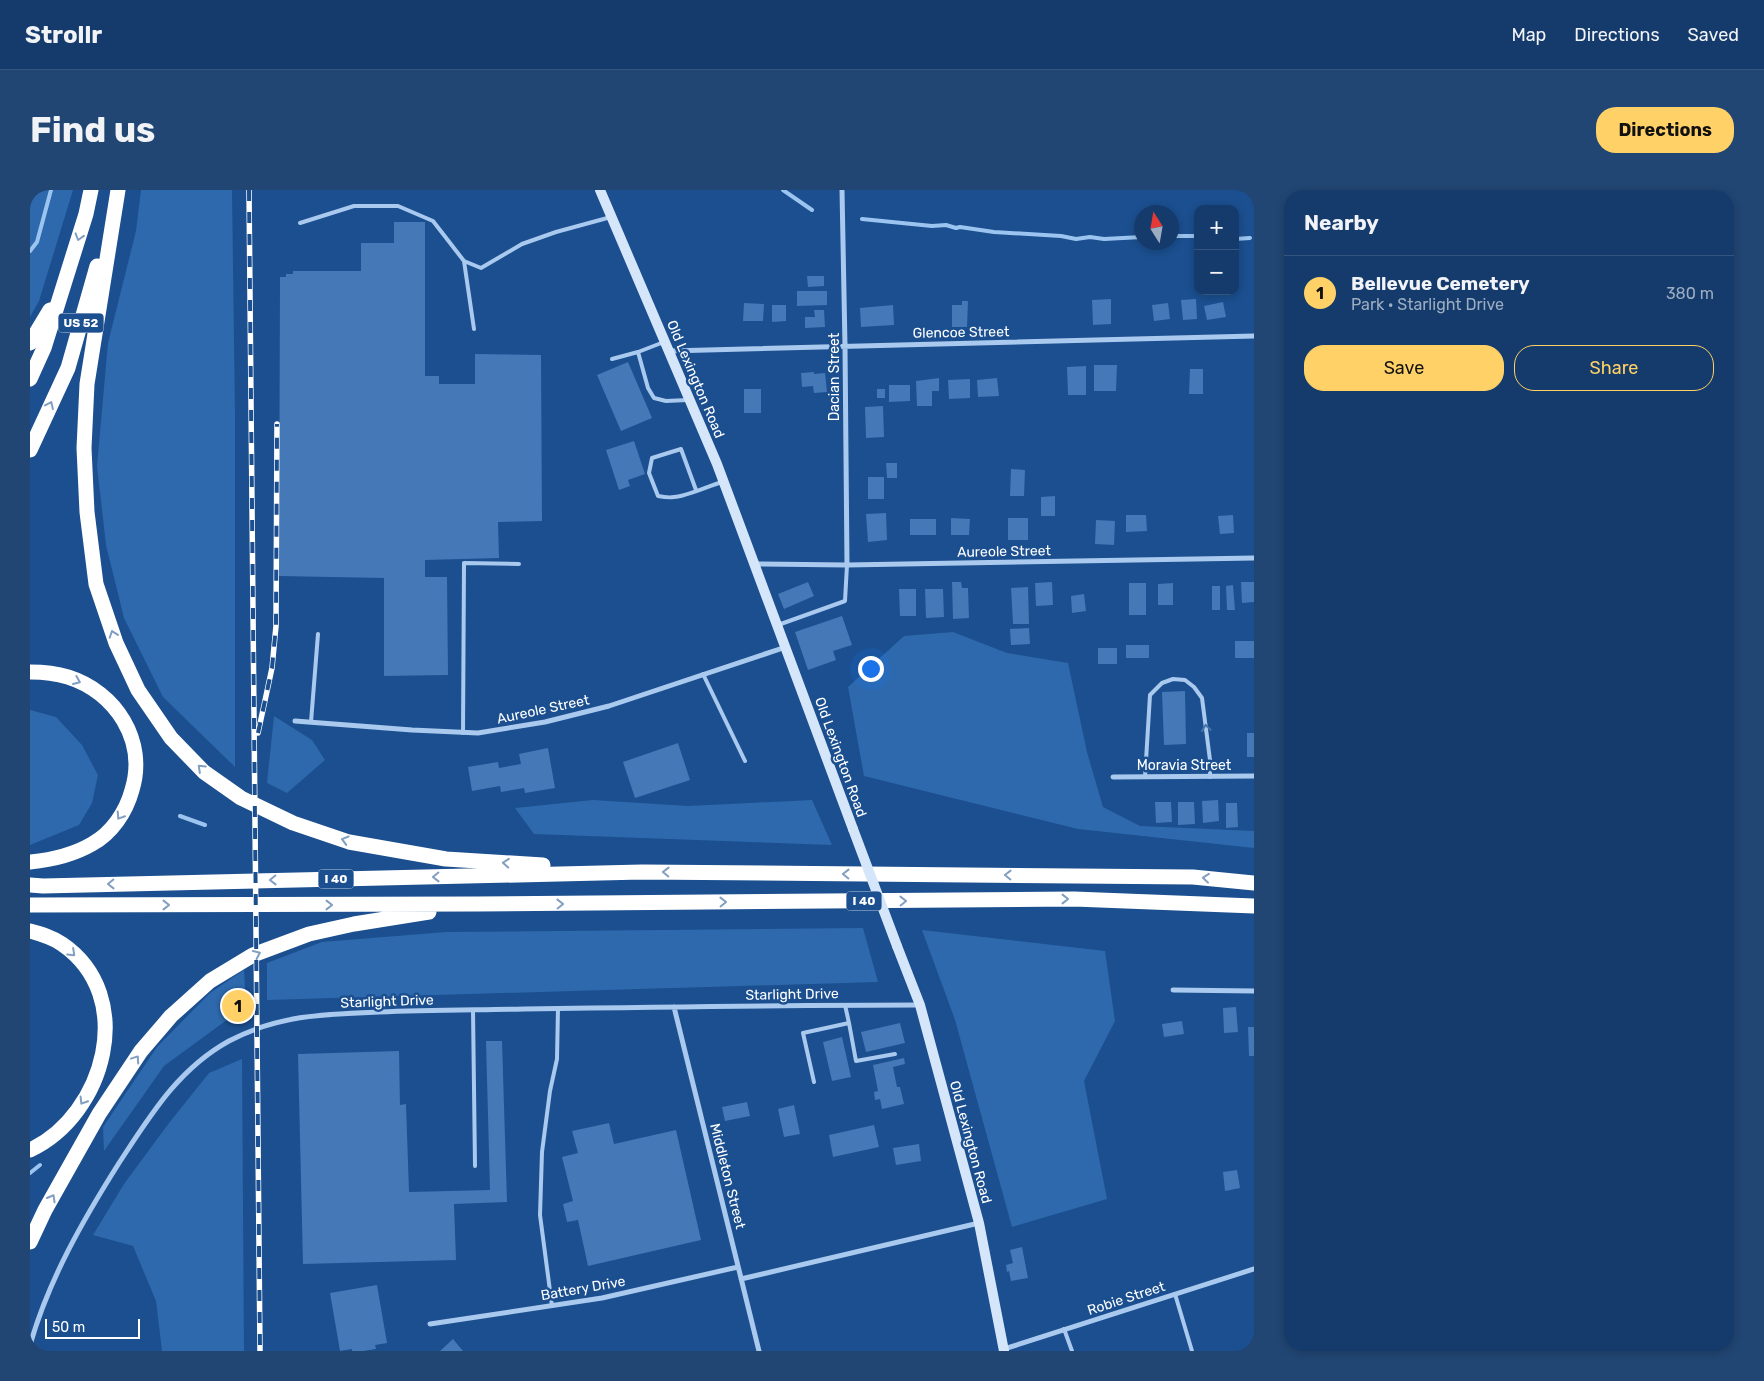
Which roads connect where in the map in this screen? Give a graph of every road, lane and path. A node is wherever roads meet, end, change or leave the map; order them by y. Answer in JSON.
{"nodes":[{"id":1,"x":91,"y":190,"type":"edge"},
{"id":2,"x":117,"y":190,"type":"edge"},
{"id":3,"x":600,"y":190,"type":"edge"},
{"id":4,"x":842,"y":190,"type":"edge"},
{"id":5,"x":611,"y":216,"type":"junction"},
{"id":6,"x":300,"y":223,"type":"dead end"},
{"id":7,"x":464,"y":261,"type":"junction"},
{"id":8,"x":62,"y":290,"type":"junction"},
{"id":9,"x":474,"y":329,"type":"dead end"},
{"id":10,"x":1254,"y":336,"type":"edge"},
{"id":11,"x":30,"y":343,"type":"edge"},
{"id":12,"x":667,"y":346,"type":"junction"},
{"id":13,"x":845,"y":346,"type":"junction"},
{"id":14,"x":638,"y":352,"type":"junction"},
{"id":15,"x":612,"y":359,"type":"dead end"},
{"id":16,"x":30,"y":379,"type":"edge"},
{"id":17,"x":689,"y":399,"type":"junction"},
{"id":18,"x":30,"y":450,"type":"edge"},
{"id":19,"x":724,"y":481,"type":"junction"},
{"id":20,"x":696,"y":490,"type":"junction"},
{"id":21,"x":1254,"y":558,"type":"edge"},
{"id":22,"x":519,"y":564,"type":"dead end"},
{"id":23,"x":755,"y":564,"type":"junction"},
{"id":24,"x":847,"y":565,"type":"junction"},
{"id":25,"x":778,"y":625,"type":"junction"},
{"id":26,"x":318,"y":634,"type":"dead end"},
{"id":27,"x":786,"y":647,"type":"junction"},
{"id":28,"x":30,"y":672,"type":"edge"},
{"id":29,"x":703,"y":674,"type":"junction"},
{"id":30,"x":295,"y":721,"type":"dead end"},
{"id":31,"x":311,"y":722,"type":"junction"},
{"id":32,"x":463,"y":732,"type":"junction"},
{"id":33,"x":745,"y":761,"type":"dead end"},
{"id":34,"x":1210,"y":776,"type":"junction"},
{"id":35,"x":1254,"y":776,"type":"edge"},
{"id":36,"x":1113,"y":777,"type":"dead end"},
{"id":37,"x":1144,"y":777,"type":"junction"},
{"id":38,"x":30,"y":862,"type":"edge"},
{"id":39,"x":642,"y":872,"type":"junction"},
{"id":40,"x":1254,"y":884,"type":"edge"},
{"id":41,"x":30,"y":885,"type":"edge"},
{"id":42,"x":477,"y":904,"type":"junction"},
{"id":43,"x":30,"y":905,"type":"edge"},
{"id":44,"x":1253,"y":906,"type":"edge"},
{"id":45,"x":30,"y":931,"type":"edge"},
{"id":46,"x":1173,"y":990,"type":"dead end"},
{"id":47,"x":1254,"y":991,"type":"edge"},
{"id":48,"x":846,"y":1005,"type":"junction"},
{"id":49,"x":920,"y":1005,"type":"junction"},
{"id":50,"x":674,"y":1007,"type":"junction"},
{"id":51,"x":558,"y":1008,"type":"junction"},
{"id":52,"x":473,"y":1010,"type":"junction"},
{"id":53,"x":849,"y":1023,"type":"junction"},
{"id":54,"x":895,"y":1054,"type":"dead end"},
{"id":55,"x":814,"y":1082,"type":"dead end"},
{"id":56,"x":30,"y":1150,"type":"edge"},
{"id":57,"x":475,"y":1166,"type":"dead end"},
{"id":58,"x":979,"y":1223,"type":"junction"},
{"id":59,"x":30,"y":1242,"type":"edge"},
{"id":60,"x":738,"y":1267,"type":"junction"},
{"id":61,"x":1254,"y":1269,"type":"edge"},
{"id":62,"x":741,"y":1279,"type":"junction"},
{"id":63,"x":1175,"y":1294,"type":"junction"},
{"id":64,"x":552,"y":1306,"type":"junction"},
{"id":65,"x":430,"y":1324,"type":"dead end"},
{"id":66,"x":1064,"y":1329,"type":"junction"},
{"id":67,"x":30,"y":1345,"type":"edge"},
{"id":68,"x":1004,"y":1350,"type":"edge"},
{"id":69,"x":759,"y":1351,"type":"edge"},
{"id":70,"x":1072,"y":1351,"type":"edge"},
{"id":71,"x":1192,"y":1351,"type":"edge"}],
"edges":[{"from":1,"to":8,"type":"highway","number":"US 52","one_way":true},
{"from":18,"to":2,"type":"highway","number":"US 52","one_way":true},
{"from":39,"to":2,"type":"highway","one_way":true},
{"from":3,"to":5,"type":"main road","name":"Old Lexington Road"},
{"from":4,"to":13,"type":"street","name":"Dacian Street"},
{"from":5,"to":7,"type":"lane"},
{"from":5,"to":12,"type":"main road","name":"Old Lexington Road"},
{"from":6,"to":7,"type":"lane"},
{"from":7,"to":9,"type":"lane"},
{"from":8,"to":11,"type":"highway"},
{"from":8,"to":16,"type":"highway","number":"US 52"},
{"from":10,"to":13,"type":"street","name":"Glencoe Street"},
{"from":12,"to":13,"type":"street","name":"Glencoe Street"},
{"from":12,"to":14,"type":"lane"},
{"from":12,"to":17,"type":"main road","name":"Old Lexington Road"},
{"from":13,"to":24,"type":"street","name":"Dacian Street"},
{"from":14,"to":15,"type":"lane"},
{"from":14,"to":17,"type":"lane"},
{"from":17,"to":19,"type":"main road","name":"Old Lexington Road"},
{"from":19,"to":20,"type":"lane"},
{"from":19,"to":23,"type":"main road","name":"Old Lexington Road"},
{"from":20,"to":20,"type":"lane"},
{"from":21,"to":24,"type":"street","name":"Aureole Street"},
{"from":22,"to":32,"type":"lane"},
{"from":23,"to":24,"type":"street","name":"Aureole Street"},
{"from":23,"to":25,"type":"main road","name":"Old Lexington Road"},
{"from":24,"to":25,"type":"lane"},
{"from":25,"to":27,"type":"main road","name":"Old Lexington Road"},
{"from":26,"to":31,"type":"lane"},
{"from":27,"to":29,"type":"street","name":"Aureole Street"},
{"from":27,"to":49,"type":"main road","name":"Old Lexington Road","bridge":true},
{"from":28,"to":38,"type":"highway","one_way":true},
{"from":29,"to":32,"type":"street","name":"Aureole Street"},
{"from":29,"to":33,"type":"lane"},
{"from":30,"to":31,"type":"street","name":"Aureole Street"},
{"from":31,"to":32,"type":"street","name":"Aureole Street"},
{"from":34,"to":35,"type":"street","name":"Moravia Street"},
{"from":34,"to":37,"type":"street","name":"Moravia Street"},
{"from":34,"to":37,"type":"lane","one_way":true},
{"from":36,"to":37,"type":"street","name":"Moravia Street"},
{"from":40,"to":39,"type":"highway","number":"I 40","one_way":true},
{"from":39,"to":41,"type":"highway","number":"I 40","one_way":true},
{"from":43,"to":42,"type":"highway","number":"I 40","one_way":true},
{"from":42,"to":44,"type":"highway","number":"I 40","one_way":true},
{"from":59,"to":42,"type":"highway","one_way":true},
{"from":45,"to":56,"type":"highway","one_way":true},
{"from":46,"to":47,"type":"street"},
{"from":48,"to":49,"type":"street","name":"Starlight Drive"},
{"from":48,"to":50,"type":"street","name":"Starlight Drive"},
{"from":48,"to":53,"type":"lane"},
{"from":49,"to":58,"type":"main road","name":"Old Lexington Road"},
{"from":50,"to":51,"type":"street","name":"Starlight Drive"},
{"from":50,"to":60,"type":"street","name":"Middleton Street"},
{"from":51,"to":52,"type":"street","name":"Starlight Drive"},
{"from":51,"to":64,"type":"lane"},
{"from":52,"to":57,"type":"lane"},
{"from":52,"to":67,"type":"street","name":"Starlight Drive"},
{"from":53,"to":54,"type":"lane"},
{"from":53,"to":55,"type":"lane"},
{"from":58,"to":62,"type":"street"},
{"from":58,"to":68,"type":"main road","name":"Old Lexington Road"},
{"from":60,"to":62,"type":"street","name":"Middleton Street"},
{"from":60,"to":64,"type":"street","name":"Battery Drive"},
{"from":61,"to":63,"type":"street","name":"Robie Street"},
{"from":62,"to":69,"type":"street","name":"Middleton Street"},
{"from":63,"to":66,"type":"street","name":"Robie Street"},
{"from":63,"to":71,"type":"lane"},
{"from":64,"to":65,"type":"street","name":"Battery Drive"},
{"from":66,"to":68,"type":"street","name":"Robie Street"},
{"from":66,"to":70,"type":"lane"}]}
